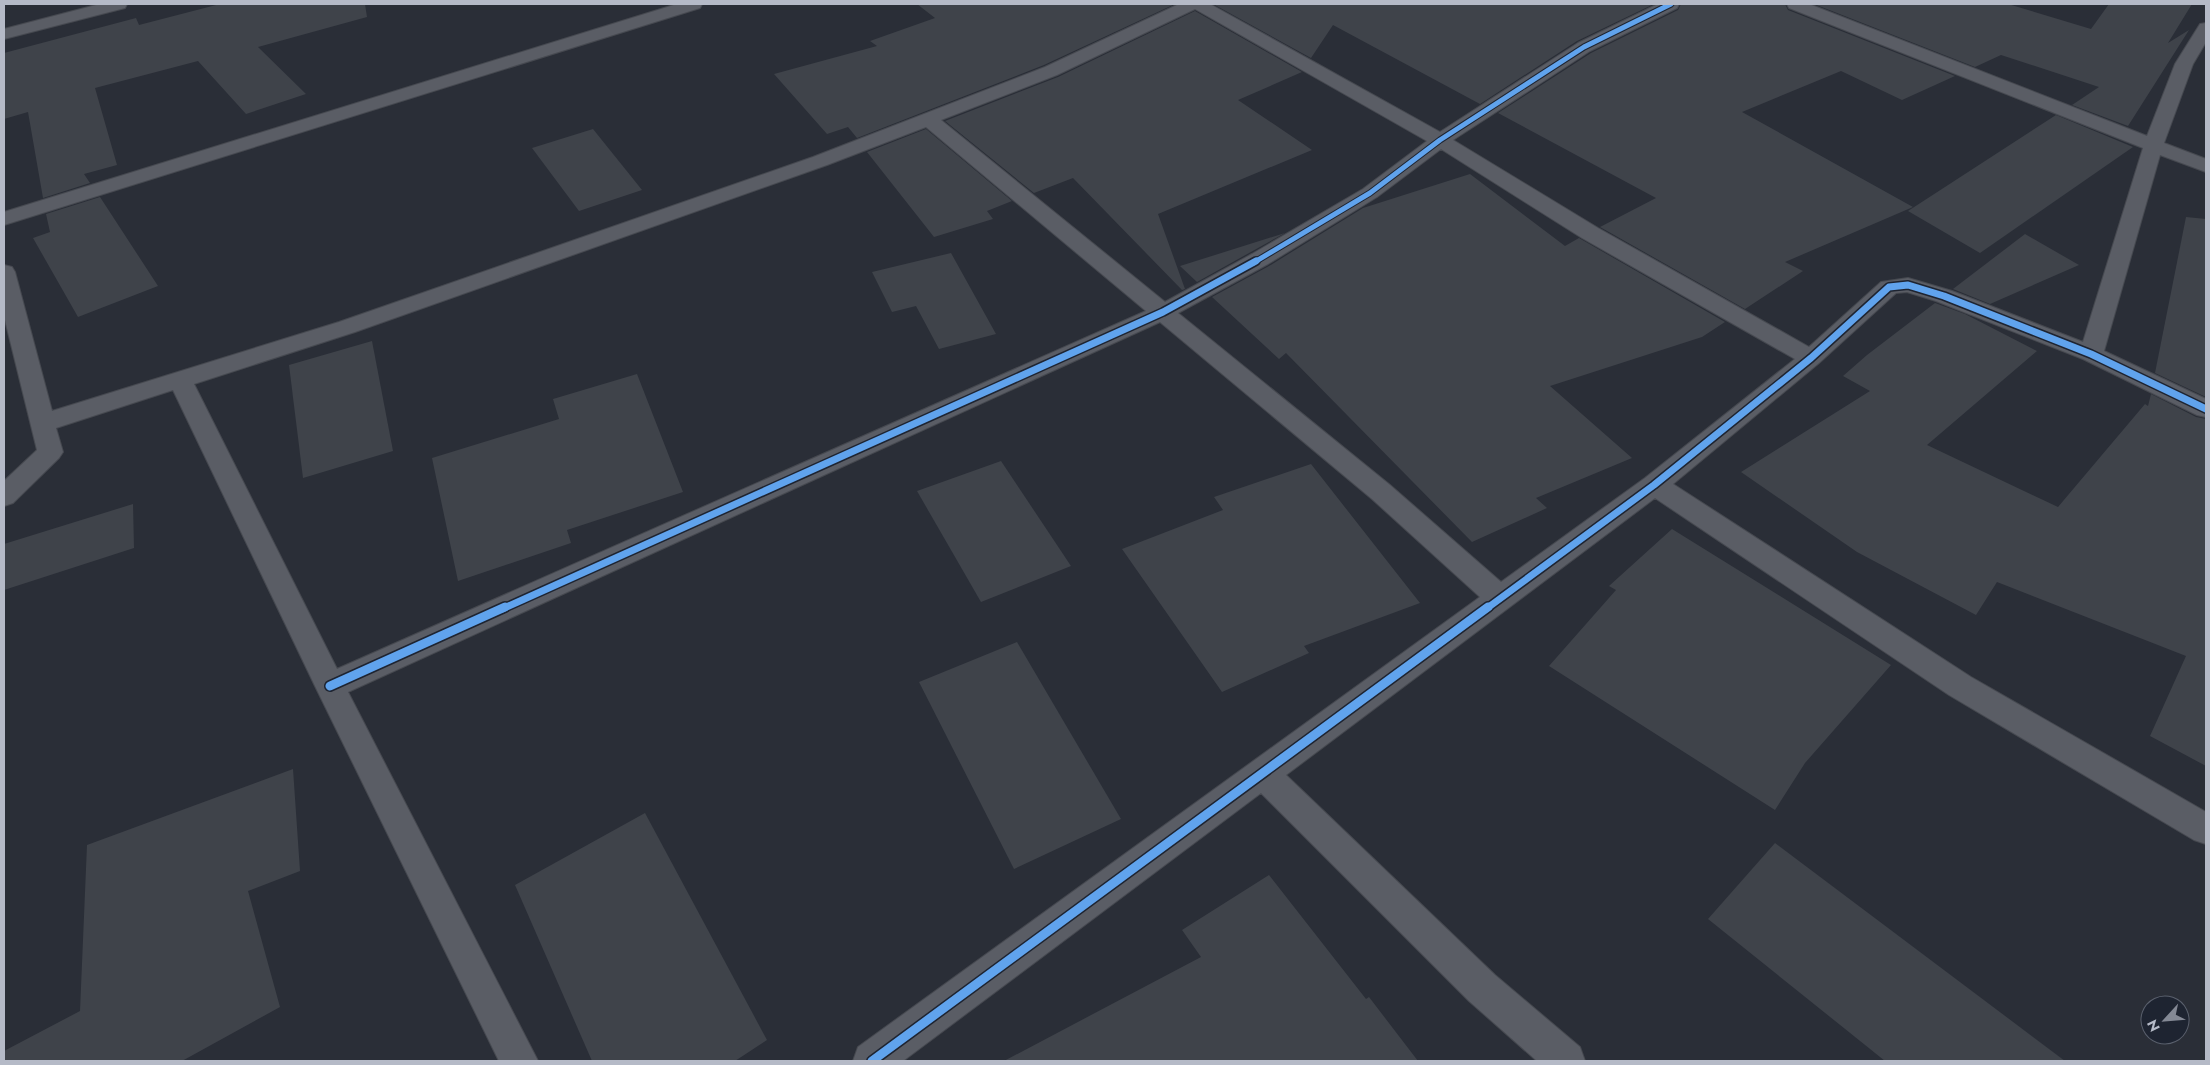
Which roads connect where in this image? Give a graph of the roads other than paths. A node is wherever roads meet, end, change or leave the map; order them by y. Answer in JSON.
{"nodes":[{"id":1,"x":51,"y":4,"type":"edge"},
{"id":2,"x":119,"y":4,"type":"edge"},
{"id":3,"x":694,"y":4,"type":"edge"},
{"id":4,"x":1192,"y":4,"type":"edge"},
{"id":5,"x":1198,"y":4,"type":"edge"},
{"id":6,"x":1671,"y":4,"type":"edge"},
{"id":7,"x":1795,"y":4,"type":"edge"},
{"id":8,"x":62,"y":18,"type":"junction"},
{"id":9,"x":2206,"y":28,"type":"edge"},
{"id":10,"x":4,"y":34,"type":"edge"},
{"id":11,"x":928,"y":119,"type":"junction"},
{"id":12,"x":1440,"y":140,"type":"junction"},
{"id":13,"x":2153,"y":146,"type":"junction"},
{"id":14,"x":2206,"y":166,"type":"edge"},
{"id":15,"x":4,"y":219,"type":"edge"},
{"id":16,"x":4,"y":272,"type":"edge"},
{"id":17,"x":1163,"y":312,"type":"junction"},
{"id":18,"x":2092,"y":354,"type":"junction"},
{"id":19,"x":1812,"y":358,"type":"junction"},
{"id":20,"x":180,"y":379,"type":"junction"},
{"id":21,"x":2206,"y":409,"type":"edge"},
{"id":22,"x":43,"y":423,"type":"junction"},
{"id":23,"x":1654,"y":485,"type":"junction"},
{"id":24,"x":4,"y":496,"type":"edge"},
{"id":25,"x":1500,"y":598,"type":"junction"},
{"id":26,"x":330,"y":686,"type":"junction"},
{"id":27,"x":1262,"y":773,"type":"junction"},
{"id":28,"x":2206,"y":829,"type":"edge"},
{"id":29,"x":519,"y":1061,"type":"edge"},
{"id":30,"x":872,"y":1061,"type":"edge"},
{"id":31,"x":1566,"y":1061,"type":"edge"}],
"edges":[{"from":1,"to":8,"type":"street"},
{"from":2,"to":8,"type":"street"},
{"from":3,"to":15,"type":"street"},
{"from":4,"to":11,"type":"street"},
{"from":5,"to":12,"type":"street"},
{"from":6,"to":12,"type":"street"},
{"from":7,"to":13,"type":"street"},
{"from":8,"to":10,"type":"street"},
{"from":9,"to":13,"type":"street"},
{"from":11,"to":17,"type":"street"},
{"from":11,"to":20,"type":"street"},
{"from":12,"to":17,"type":"street"},
{"from":12,"to":19,"type":"street"},
{"from":13,"to":14,"type":"street"},
{"from":13,"to":18,"type":"street"},
{"from":16,"to":22,"type":"street"},
{"from":17,"to":25,"type":"street"},
{"from":17,"to":26,"type":"street"},
{"from":18,"to":19,"type":"street"},
{"from":18,"to":21,"type":"street"},
{"from":19,"to":23,"type":"street"},
{"from":20,"to":22,"type":"street"},
{"from":20,"to":26,"type":"street"},
{"from":22,"to":24,"type":"street"},
{"from":23,"to":25,"type":"street"},
{"from":23,"to":28,"type":"street"},
{"from":25,"to":27,"type":"street"},
{"from":26,"to":29,"type":"street"},
{"from":27,"to":30,"type":"street"},
{"from":27,"to":31,"type":"street"}]}
